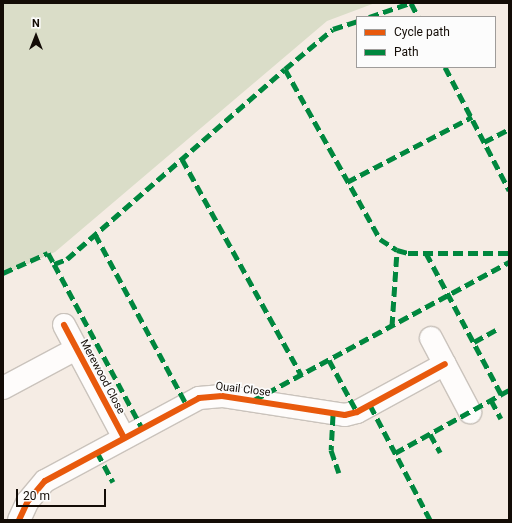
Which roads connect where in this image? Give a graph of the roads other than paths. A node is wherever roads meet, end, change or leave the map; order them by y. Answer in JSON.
{"nodes":[{"id":1,"x":64,"y":326,"type":"dead end"},
{"id":2,"x":430,"y":338,"type":"dead end"},
{"id":3,"x":76,"y":350,"type":"junction"},
{"id":4,"x":444,"y":364,"type":"junction"},
{"id":5,"x":3,"y":388,"type":"edge"},
{"id":6,"x":470,"y":412,"type":"dead end"},
{"id":7,"x":124,"y":438,"type":"junction"},
{"id":8,"x":19,"y":520,"type":"edge"}],
"edges":[{"from":1,"to":3,"type":"street","name":"Merewood Close"},
{"from":2,"to":4,"type":"street"},
{"from":3,"to":5,"type":"street","name":"Merewood Close"},
{"from":3,"to":7,"type":"street","name":"Merewood Close"},
{"from":4,"to":6,"type":"street"},
{"from":4,"to":7,"type":"street","name":"Quail Close"},
{"from":7,"to":8,"type":"street","name":"Quail Close"}]}
